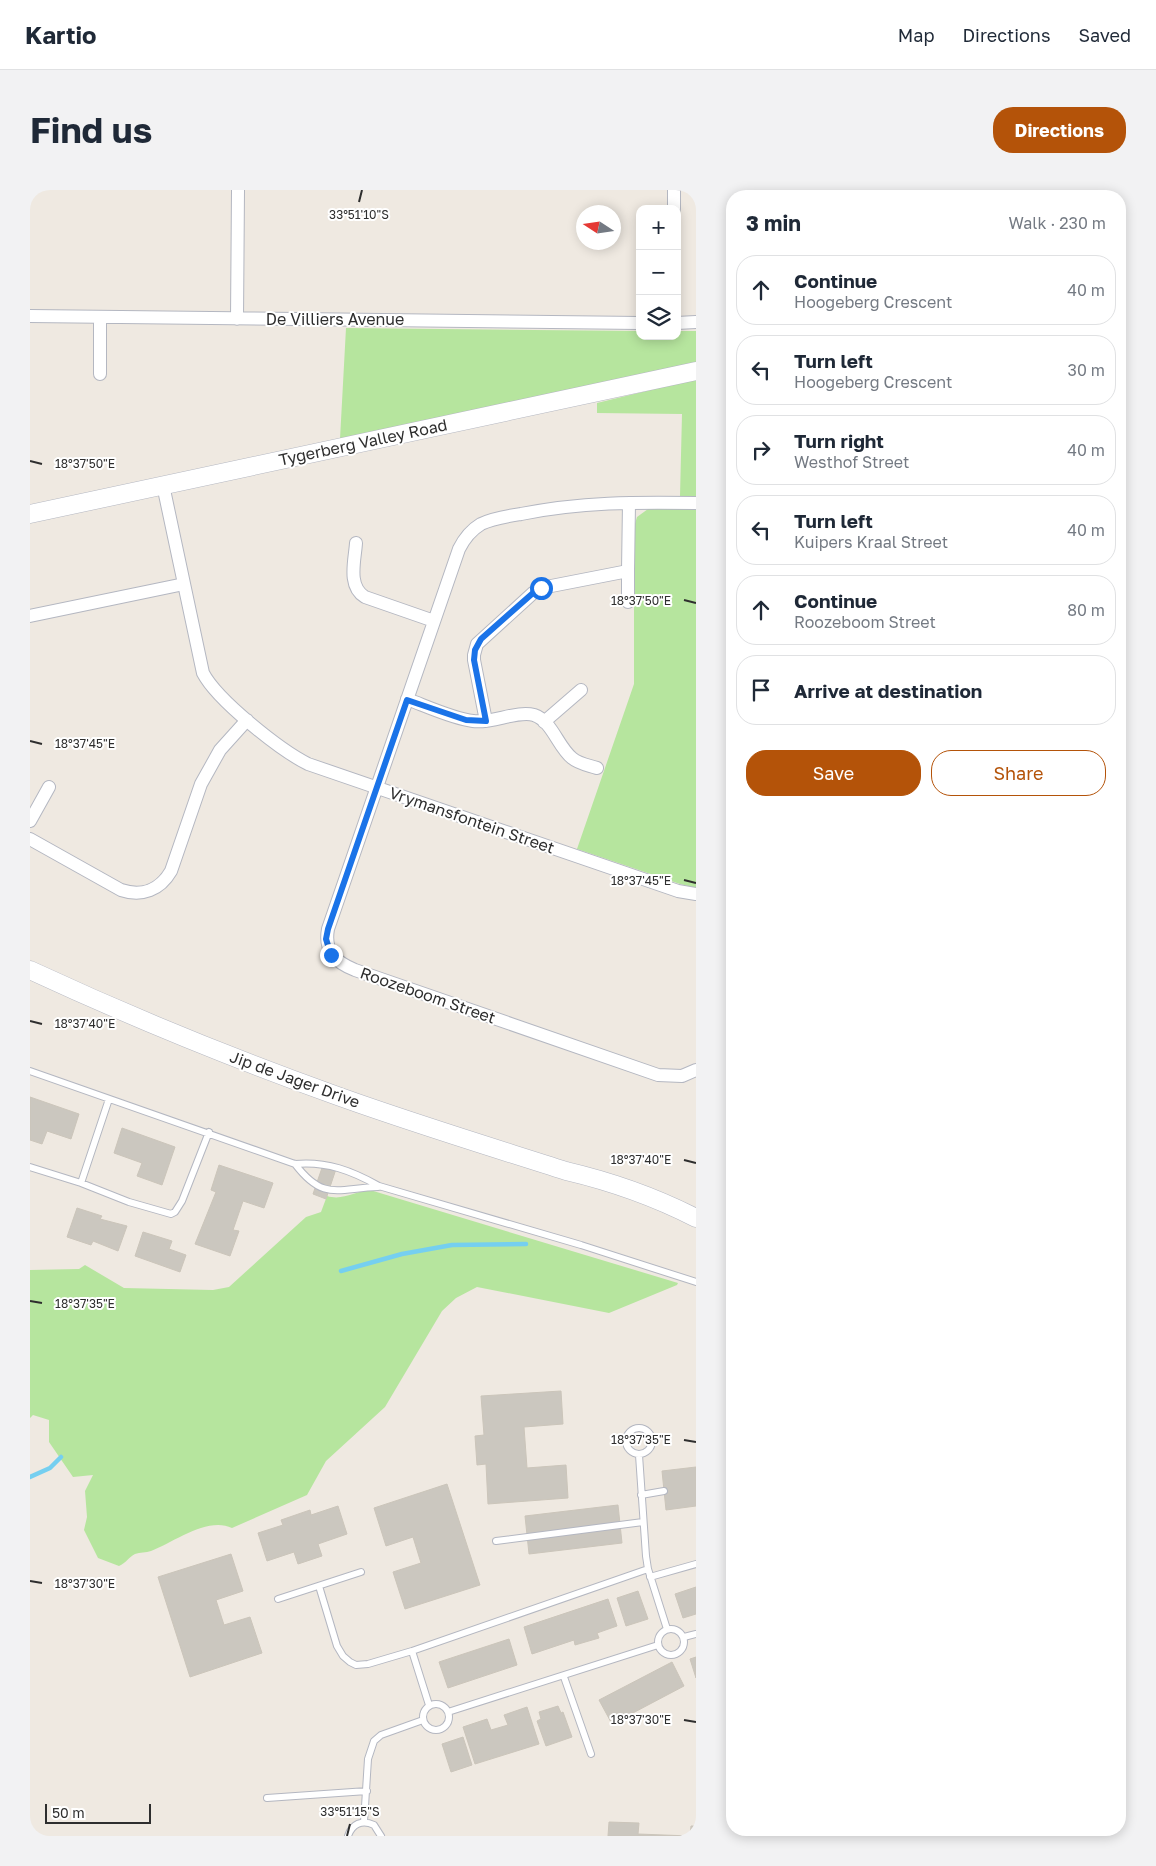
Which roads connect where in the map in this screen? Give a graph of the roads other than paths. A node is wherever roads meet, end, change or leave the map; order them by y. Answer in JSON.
{"nodes":[{"id":1,"x":238,"y":190,"type":"edge"},
{"id":2,"x":674,"y":190,"type":"edge"},
{"id":3,"x":674,"y":205,"type":"edge"},
{"id":4,"x":30,"y":316,"type":"edge"},
{"id":5,"x":100,"y":317,"type":"junction"},
{"id":6,"x":237,"y":319,"type":"junction"},
{"id":7,"x":696,"y":322,"type":"edge"},
{"id":8,"x":636,"y":323,"type":"edge"},
{"id":9,"x":681,"y":323,"type":"edge"},
{"id":10,"x":696,"y":371,"type":"edge"},
{"id":11,"x":100,"y":374,"type":"dead end"},
{"id":12,"x":163,"y":485,"type":"junction"},
{"id":13,"x":628,"y":502,"type":"junction"},
{"id":14,"x":696,"y":503,"type":"edge"},
{"id":15,"x":30,"y":514,"type":"edge"},
{"id":16,"x":356,"y":543,"type":"dead end"},
{"id":17,"x":628,"y":570,"type":"junction"},
{"id":18,"x":184,"y":584,"type":"junction"},
{"id":19,"x":628,"y":602,"type":"dead end"},
{"id":20,"x":30,"y":616,"type":"edge"},
{"id":21,"x":434,"y":621,"type":"junction"},
{"id":22,"x":581,"y":690,"type":"dead end"},
{"id":23,"x":407,"y":700,"type":"junction"},
{"id":24,"x":247,"y":720,"type":"junction"},
{"id":25,"x":486,"y":721,"type":"junction"},
{"id":26,"x":544,"y":722,"type":"junction"},
{"id":27,"x":597,"y":768,"type":"dead end"},
{"id":28,"x":49,"y":787,"type":"dead end"},
{"id":29,"x":377,"y":788,"type":"junction"},
{"id":30,"x":30,"y":821,"type":"edge"},
{"id":31,"x":30,"y":839,"type":"edge"},
{"id":32,"x":696,"y":894,"type":"edge"},
{"id":33,"x":30,"y":970,"type":"edge"},
{"id":34,"x":696,"y":1070,"type":"edge"},
{"id":35,"x":30,"y":1071,"type":"edge"},
{"id":36,"x":109,"y":1099,"type":"junction"},
{"id":37,"x":208,"y":1132,"type":"junction"},
{"id":38,"x":295,"y":1164,"type":"junction"},
{"id":39,"x":30,"y":1167,"type":"edge"},
{"id":40,"x":81,"y":1183,"type":"junction"},
{"id":41,"x":379,"y":1186,"type":"junction"},
{"id":42,"x":696,"y":1219,"type":"edge"},
{"id":43,"x":696,"y":1282,"type":"edge"},
{"id":44,"x":639,"y":1454,"type":"junction"},
{"id":45,"x":664,"y":1491,"type":"dead end"},
{"id":46,"x":641,"y":1495,"type":"junction"},
{"id":47,"x":643,"y":1522,"type":"junction"},
{"id":48,"x":496,"y":1540,"type":"dead end"},
{"id":49,"x":696,"y":1564,"type":"edge"},
{"id":50,"x":648,"y":1569,"type":"junction"},
{"id":51,"x":361,"y":1572,"type":"dead end"},
{"id":52,"x":650,"y":1577,"type":"junction"},
{"id":53,"x":319,"y":1586,"type":"junction"},
{"id":54,"x":278,"y":1599,"type":"dead end"},
{"id":55,"x":667,"y":1629,"type":"junction"},
{"id":56,"x":696,"y":1634,"type":"edge"},
{"id":57,"x":684,"y":1637,"type":"junction"},
{"id":58,"x":658,"y":1645,"type":"junction"},
{"id":59,"x":412,"y":1651,"type":"junction"},
{"id":60,"x":564,"y":1676,"type":"junction"},
{"id":61,"x":429,"y":1705,"type":"junction"},
{"id":62,"x":448,"y":1712,"type":"junction"},
{"id":63,"x":423,"y":1720,"type":"junction"},
{"id":64,"x":591,"y":1754,"type":"dead end"},
{"id":65,"x":367,"y":1791,"type":"junction"},
{"id":66,"x":267,"y":1798,"type":"dead end"},
{"id":67,"x":364,"y":1822,"type":"junction"},
{"id":68,"x":348,"y":1836,"type":"edge"},
{"id":69,"x":381,"y":1836,"type":"edge"}],
"edges":[{"from":1,"to":6,"type":"street"},
{"from":2,"to":3,"type":"street"},
{"from":4,"to":5,"type":"street","name":"De Villiers Avenue"},
{"from":5,"to":6,"type":"street","name":"De Villiers Avenue"},
{"from":5,"to":11,"type":"street"},
{"from":6,"to":8,"type":"street","name":"De Villiers Avenue"},
{"from":7,"to":9,"type":"street"},
{"from":10,"to":12,"type":"main road","name":"Tygerberg Valley Road"},
{"from":12,"to":15,"type":"main road","name":"Tygerberg Valley Road"},
{"from":12,"to":18,"type":"street","name":"Vrymansfontein Street"},
{"from":13,"to":14,"type":"street","name":"Roozeboom Street"},
{"from":13,"to":17,"type":"street"},
{"from":13,"to":21,"type":"street","name":"Roozeboom Street"},
{"from":16,"to":21,"type":"street"},
{"from":17,"to":19,"type":"street"},
{"from":17,"to":25,"type":"street"},
{"from":18,"to":20,"type":"street"},
{"from":18,"to":24,"type":"street","name":"Vrymansfontein Street"},
{"from":21,"to":23,"type":"street","name":"Roozeboom Street"},
{"from":22,"to":26,"type":"street"},
{"from":23,"to":25,"type":"street"},
{"from":23,"to":29,"type":"street","name":"Roozeboom Street"},
{"from":24,"to":29,"type":"street","name":"Vrymansfontein Street"},
{"from":24,"to":31,"type":"street"},
{"from":25,"to":26,"type":"street"},
{"from":26,"to":27,"type":"street"},
{"from":28,"to":30,"type":"street"},
{"from":29,"to":32,"type":"street","name":"Vrymansfontein Street"},
{"from":29,"to":34,"type":"street","name":"Roozeboom Street"},
{"from":33,"to":42,"type":"main road","name":"Jip de Jager Drive"},
{"from":35,"to":36,"type":"lane"},
{"from":36,"to":37,"type":"lane"},
{"from":36,"to":40,"type":"lane"},
{"from":37,"to":38,"type":"lane"},
{"from":37,"to":40,"type":"lane"},
{"from":38,"to":41,"type":"lane"},
{"from":38,"to":41,"type":"lane"},
{"from":39,"to":40,"type":"lane"},
{"from":41,"to":43,"type":"lane"},
{"from":44,"to":44,"type":"lane"},
{"from":44,"to":46,"type":"lane"},
{"from":45,"to":46,"type":"lane"},
{"from":46,"to":47,"type":"lane"},
{"from":47,"to":48,"type":"lane"},
{"from":47,"to":50,"type":"lane"},
{"from":49,"to":52,"type":"lane"},
{"from":50,"to":52,"type":"lane"},
{"from":50,"to":59,"type":"lane"},
{"from":51,"to":53,"type":"lane"},
{"from":52,"to":55,"type":"lane"},
{"from":53,"to":54,"type":"lane"},
{"from":53,"to":59,"type":"lane"},
{"from":55,"to":57,"type":"lane"},
{"from":55,"to":58,"type":"lane"},
{"from":56,"to":57,"type":"lane"},
{"from":57,"to":58,"type":"lane"},
{"from":58,"to":60,"type":"lane"},
{"from":59,"to":61,"type":"lane"},
{"from":60,"to":62,"type":"lane"},
{"from":60,"to":64,"type":"lane"},
{"from":61,"to":62,"type":"lane"},
{"from":61,"to":63,"type":"lane"},
{"from":62,"to":63,"type":"lane"},
{"from":63,"to":65,"type":"lane"},
{"from":65,"to":66,"type":"lane"},
{"from":65,"to":67,"type":"lane"},
{"from":67,"to":68,"type":"lane"},
{"from":67,"to":69,"type":"lane"}]}
